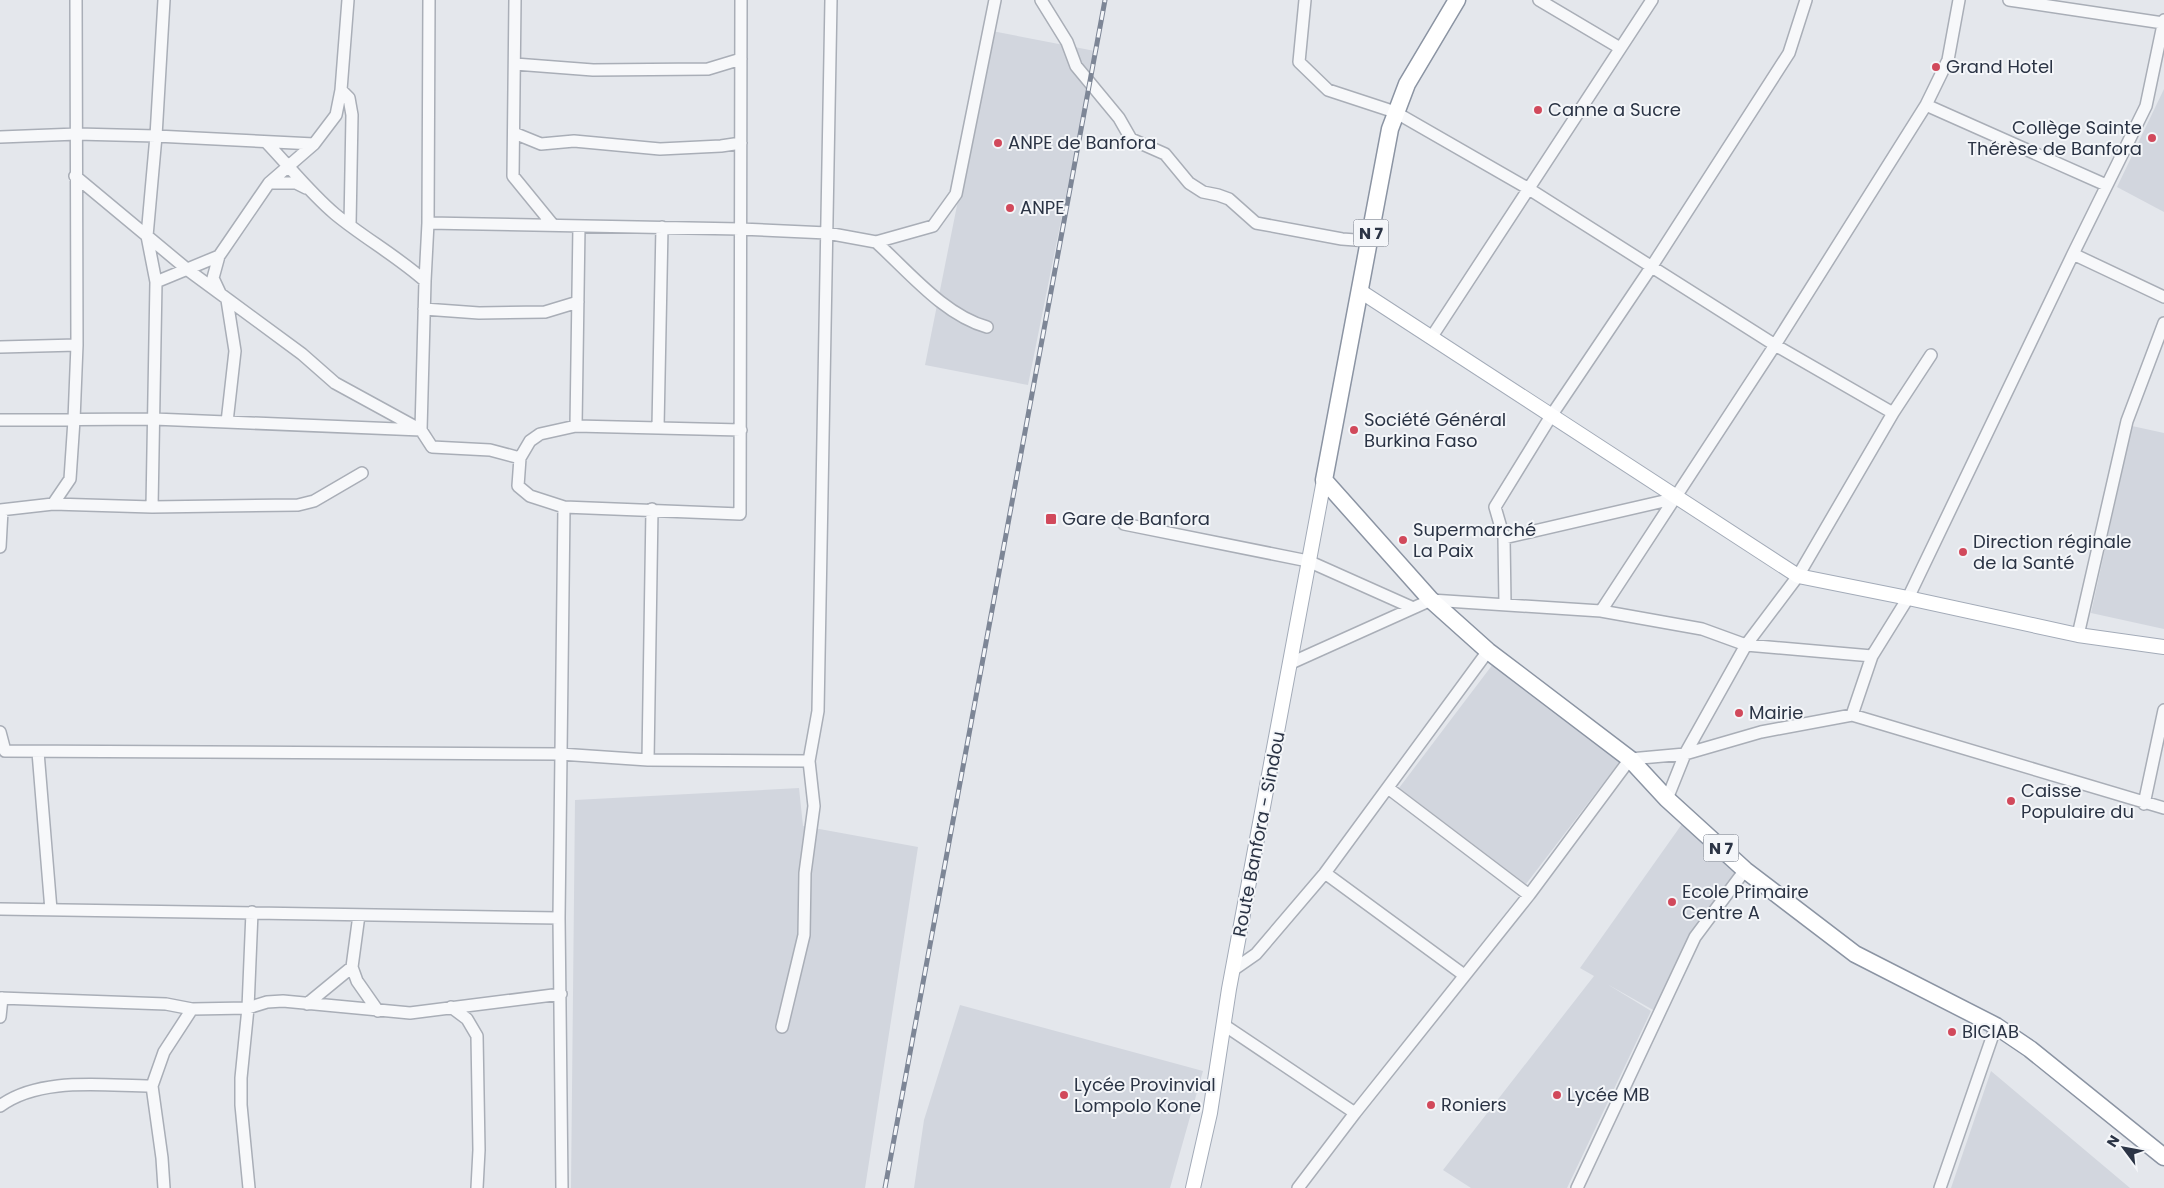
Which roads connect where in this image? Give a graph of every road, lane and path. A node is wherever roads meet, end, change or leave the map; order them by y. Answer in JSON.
{"nodes":[{"id":1,"x":76,"y":0,"type":"edge"},
{"id":2,"x":164,"y":0,"type":"edge"},
{"id":3,"x":348,"y":0,"type":"edge"},
{"id":4,"x":429,"y":0,"type":"edge"},
{"id":5,"x":515,"y":0,"type":"edge"},
{"id":6,"x":742,"y":0,"type":"edge"},
{"id":7,"x":831,"y":0,"type":"edge"},
{"id":8,"x":994,"y":0,"type":"edge"},
{"id":9,"x":1041,"y":0,"type":"edge"},
{"id":10,"x":1305,"y":0,"type":"edge"},
{"id":11,"x":1457,"y":0,"type":"edge"},
{"id":12,"x":1539,"y":0,"type":"edge"},
{"id":13,"x":1652,"y":0,"type":"edge"},
{"id":14,"x":1806,"y":0,"type":"edge"},
{"id":15,"x":1959,"y":0,"type":"edge"},
{"id":16,"x":2009,"y":0,"type":"edge"},
{"id":17,"x":2164,"y":22,"type":"edge"},
{"id":18,"x":1620,"y":48,"type":"junction"},
{"id":19,"x":741,"y":59,"type":"junction"},
{"id":20,"x":515,"y":64,"type":"junction"},
{"id":21,"x":341,"y":90,"type":"junction"},
{"id":22,"x":1926,"y":104,"type":"junction"},
{"id":23,"x":1395,"y":112,"type":"junction"},
{"id":24,"x":514,"y":133,"type":"junction"},
{"id":25,"x":77,"y":134,"type":"junction"},
{"id":26,"x":156,"y":136,"type":"junction"},
{"id":27,"x":0,"y":137,"type":"edge"},
{"id":28,"x":266,"y":142,"type":"junction"},
{"id":29,"x":741,"y":143,"type":"junction"},
{"id":30,"x":314,"y":144,"type":"junction"},
{"id":31,"x":289,"y":166,"type":"junction"},
{"id":32,"x":75,"y":176,"type":"junction"},
{"id":33,"x":269,"y":183,"type":"junction"},
{"id":34,"x":2106,"y":185,"type":"junction"},
{"id":35,"x":307,"y":188,"type":"junction"},
{"id":36,"x":1529,"y":190,"type":"junction"},
{"id":37,"x":428,"y":223,"type":"junction"},
{"id":38,"x":350,"y":225,"type":"junction"},
{"id":39,"x":553,"y":225,"type":"junction"},
{"id":40,"x":580,"y":226,"type":"junction"},
{"id":41,"x":662,"y":227,"type":"junction"},
{"id":42,"x":740,"y":229,"type":"junction"},
{"id":43,"x":827,"y":233,"type":"junction"},
{"id":44,"x":147,"y":236,"type":"junction"},
{"id":45,"x":1369,"y":241,"type":"junction"},
{"id":46,"x":876,"y":242,"type":"junction"},
{"id":47,"x":2073,"y":254,"type":"junction"},
{"id":48,"x":219,"y":256,"type":"junction"},
{"id":49,"x":1652,"y":266,"type":"junction"},
{"id":50,"x":188,"y":270,"type":"junction"},
{"id":51,"x":425,"y":281,"type":"junction"},
{"id":52,"x":156,"y":282,"type":"junction"},
{"id":53,"x":1360,"y":292,"type":"junction"},
{"id":54,"x":224,"y":297,"type":"junction"},
{"id":55,"x":2164,"y":297,"type":"edge"},
{"id":56,"x":578,"y":302,"type":"junction"},
{"id":57,"x":424,"y":309,"type":"junction"},
{"id":58,"x":2164,"y":323,"type":"edge"},
{"id":59,"x":986,"y":327,"type":"dead end"},
{"id":60,"x":1431,"y":338,"type":"junction"},
{"id":61,"x":77,"y":345,"type":"junction"},
{"id":62,"x":1775,"y":345,"type":"junction"},
{"id":63,"x":0,"y":347,"type":"edge"},
{"id":64,"x":1931,"y":355,"type":"dead end"},
{"id":65,"x":1893,"y":413,"type":"junction"},
{"id":66,"x":1552,"y":416,"type":"junction"},
{"id":67,"x":154,"y":419,"type":"junction"},
{"id":68,"x":0,"y":420,"type":"edge"},
{"id":69,"x":74,"y":420,"type":"junction"},
{"id":70,"x":227,"y":422,"type":"junction"},
{"id":71,"x":576,"y":426,"type":"junction"},
{"id":72,"x":658,"y":427,"type":"junction"},
{"id":73,"x":421,"y":430,"type":"junction"},
{"id":74,"x":741,"y":430,"type":"junction"},
{"id":75,"x":520,"y":458,"type":"junction"},
{"id":76,"x":362,"y":473,"type":"dead end"},
{"id":77,"x":1324,"y":480,"type":"junction"},
{"id":78,"x":1677,"y":498,"type":"junction"},
{"id":79,"x":53,"y":504,"type":"junction"},
{"id":80,"x":152,"y":507,"type":"junction"},
{"id":81,"x":564,"y":507,"type":"junction"},
{"id":82,"x":652,"y":509,"type":"junction"},
{"id":83,"x":1,"y":510,"type":"edge"},
{"id":84,"x":1124,"y":524,"type":"dead end"},
{"id":85,"x":1504,"y":538,"type":"junction"},
{"id":86,"x":0,"y":547,"type":"edge"},
{"id":87,"x":1308,"y":561,"type":"junction"},
{"id":88,"x":1798,"y":576,"type":"junction"},
{"id":89,"x":1908,"y":598,"type":"junction"},
{"id":90,"x":1431,"y":600,"type":"junction"},
{"id":91,"x":1505,"y":604,"type":"junction"},
{"id":92,"x":1411,"y":607,"type":"junction"},
{"id":93,"x":1601,"y":612,"type":"junction"},
{"id":94,"x":2078,"y":635,"type":"junction"},
{"id":95,"x":1746,"y":645,"type":"junction"},
{"id":96,"x":2164,"y":646,"type":"edge"},
{"id":97,"x":1488,"y":651,"type":"junction"},
{"id":98,"x":1872,"y":656,"type":"junction"},
{"id":99,"x":1291,"y":662,"type":"junction"},
{"id":100,"x":2164,"y":710,"type":"edge"},
{"id":101,"x":1852,"y":714,"type":"junction"},
{"id":102,"x":0,"y":732,"type":"edge"},
{"id":103,"x":3,"y":752,"type":"edge"},
{"id":104,"x":38,"y":752,"type":"junction"},
{"id":105,"x":560,"y":754,"type":"junction"},
{"id":106,"x":1685,"y":754,"type":"junction"},
{"id":107,"x":648,"y":760,"type":"junction"},
{"id":108,"x":1630,"y":760,"type":"junction"},
{"id":109,"x":809,"y":762,"type":"junction"},
{"id":110,"x":1388,"y":788,"type":"junction"},
{"id":111,"x":1667,"y":798,"type":"junction"},
{"id":112,"x":2144,"y":804,"type":"junction"},
{"id":113,"x":2164,"y":808,"type":"edge"},
{"id":114,"x":1745,"y":870,"type":"junction"},
{"id":115,"x":1325,"y":873,"type":"junction"},
{"id":116,"x":1529,"y":895,"type":"junction"},
{"id":117,"x":0,"y":909,"type":"edge"},
{"id":118,"x":51,"y":910,"type":"junction"},
{"id":119,"x":252,"y":912,"type":"junction"},
{"id":120,"x":358,"y":915,"type":"junction"},
{"id":121,"x":559,"y":918,"type":"junction"},
{"id":122,"x":352,"y":967,"type":"junction"},
{"id":123,"x":1232,"y":970,"type":"junction"},
{"id":124,"x":1464,"y":975,"type":"junction"},
{"id":125,"x":561,"y":994,"type":"junction"},
{"id":126,"x":1,"y":998,"type":"edge"},
{"id":127,"x":307,"y":1004,"type":"junction"},
{"id":128,"x":451,"y":1007,"type":"junction"},
{"id":129,"x":248,"y":1008,"type":"junction"},
{"id":130,"x":192,"y":1010,"type":"junction"},
{"id":131,"x":378,"y":1011,"type":"junction"},
{"id":132,"x":0,"y":1016,"type":"edge"},
{"id":133,"x":1224,"y":1025,"type":"junction"},
{"id":134,"x":1996,"y":1026,"type":"junction"},
{"id":135,"x":782,"y":1027,"type":"dead end"},
{"id":136,"x":152,"y":1086,"type":"junction"},
{"id":137,"x":0,"y":1105,"type":"edge"},
{"id":138,"x":0,"y":1113,"type":"edge"},
{"id":139,"x":1354,"y":1113,"type":"junction"},
{"id":140,"x":2164,"y":1157,"type":"edge"},
{"id":141,"x":164,"y":1188,"type":"edge"},
{"id":142,"x":249,"y":1188,"type":"edge"},
{"id":143,"x":477,"y":1188,"type":"edge"},
{"id":144,"x":562,"y":1188,"type":"edge"},
{"id":145,"x":1193,"y":1188,"type":"edge"},
{"id":146,"x":1298,"y":1188,"type":"edge"},
{"id":147,"x":1577,"y":1188,"type":"edge"},
{"id":148,"x":1940,"y":1188,"type":"edge"}],
"edges":[{"from":1,"to":25,"type":"street"},
{"from":2,"to":26,"type":"street"},
{"from":3,"to":21,"type":"street"},
{"from":4,"to":37,"type":"street"},
{"from":5,"to":20,"type":"street"},
{"from":6,"to":19,"type":"street"},
{"from":7,"to":43,"type":"street"},
{"from":8,"to":46,"type":"street"},
{"from":9,"to":45,"type":"street"},
{"from":10,"to":23,"type":"street"},
{"from":11,"to":23,"type":"highway","number":"N 7"},
{"from":12,"to":18,"type":"street"},
{"from":13,"to":18,"type":"street"},
{"from":14,"to":49,"type":"street"},
{"from":15,"to":22,"type":"street"},
{"from":16,"to":17,"type":"street"},
{"from":17,"to":34,"type":"street"},
{"from":18,"to":36,"type":"street"},
{"from":19,"to":20,"type":"street"},
{"from":19,"to":29,"type":"street"},
{"from":20,"to":24,"type":"street"},
{"from":21,"to":30,"type":"street"},
{"from":21,"to":38,"type":"street"},
{"from":22,"to":34,"type":"street"},
{"from":22,"to":62,"type":"street"},
{"from":23,"to":36,"type":"street"},
{"from":23,"to":45,"type":"highway","number":"N 7"},
{"from":24,"to":29,"type":"street"},
{"from":24,"to":39,"type":"street"},
{"from":25,"to":26,"type":"street"},
{"from":25,"to":27,"type":"street"},
{"from":25,"to":32,"type":"street"},
{"from":26,"to":28,"type":"street"},
{"from":26,"to":44,"type":"street"},
{"from":28,"to":30,"type":"street"},
{"from":28,"to":31,"type":"street"},
{"from":29,"to":42,"type":"street"},
{"from":30,"to":31,"type":"street"},
{"from":31,"to":33,"type":"street"},
{"from":31,"to":35,"type":"street"},
{"from":32,"to":44,"type":"street"},
{"from":32,"to":61,"type":"street"},
{"from":33,"to":35,"type":"street"},
{"from":33,"to":48,"type":"street"},
{"from":34,"to":47,"type":"street"},
{"from":35,"to":38,"type":"street"},
{"from":36,"to":49,"type":"street"},
{"from":36,"to":60,"type":"street"},
{"from":37,"to":39,"type":"street"},
{"from":37,"to":51,"type":"street"},
{"from":38,"to":51,"type":"street"},
{"from":39,"to":40,"type":"street"},
{"from":40,"to":41,"type":"street"},
{"from":40,"to":56,"type":"street"},
{"from":41,"to":42,"type":"street"},
{"from":41,"to":72,"type":"street"},
{"from":42,"to":43,"type":"street"},
{"from":42,"to":74,"type":"street"},
{"from":43,"to":46,"type":"street"},
{"from":43,"to":109,"type":"street"},
{"from":44,"to":50,"type":"street"},
{"from":44,"to":52,"type":"street"},
{"from":45,"to":53,"type":"highway","number":"N 7"},
{"from":46,"to":59,"type":"street"},
{"from":47,"to":55,"type":"street"},
{"from":47,"to":89,"type":"street"},
{"from":48,"to":50,"type":"street"},
{"from":48,"to":54,"type":"street"},
{"from":49,"to":62,"type":"street"},
{"from":49,"to":66,"type":"street"},
{"from":50,"to":52,"type":"street"},
{"from":50,"to":54,"type":"street"},
{"from":51,"to":57,"type":"street"},
{"from":52,"to":67,"type":"street"},
{"from":53,"to":60,"type":"main road"},
{"from":53,"to":77,"type":"highway","number":"N 7"},
{"from":54,"to":70,"type":"street"},
{"from":54,"to":73,"type":"street"},
{"from":56,"to":57,"type":"street"},
{"from":56,"to":71,"type":"street"},
{"from":57,"to":73,"type":"street"},
{"from":58,"to":94,"type":"street"},
{"from":60,"to":66,"type":"main road"},
{"from":61,"to":63,"type":"street"},
{"from":61,"to":69,"type":"street"},
{"from":62,"to":65,"type":"street"},
{"from":62,"to":78,"type":"street"},
{"from":64,"to":65,"type":"street"},
{"from":65,"to":88,"type":"street"},
{"from":66,"to":78,"type":"main road"},
{"from":66,"to":85,"type":"street"},
{"from":67,"to":69,"type":"street"},
{"from":67,"to":70,"type":"street"},
{"from":67,"to":80,"type":"street"},
{"from":68,"to":69,"type":"street"},
{"from":69,"to":79,"type":"street"},
{"from":70,"to":73,"type":"street"},
{"from":71,"to":72,"type":"street"},
{"from":71,"to":75,"type":"street"},
{"from":72,"to":74,"type":"street"},
{"from":73,"to":75,"type":"street"},
{"from":74,"to":82,"type":"street"},
{"from":75,"to":81,"type":"street"},
{"from":76,"to":80,"type":"street"},
{"from":77,"to":87,"type":"main road","name":"Route Banfora - Sindou"},
{"from":77,"to":90,"type":"highway","number":"N 7"},
{"from":78,"to":85,"type":"street"},
{"from":78,"to":88,"type":"main road"},
{"from":78,"to":93,"type":"street"},
{"from":79,"to":80,"type":"street"},
{"from":79,"to":83,"type":"street"},
{"from":81,"to":82,"type":"street"},
{"from":81,"to":105,"type":"street"},
{"from":82,"to":107,"type":"street"},
{"from":83,"to":86,"type":"street"},
{"from":84,"to":87,"type":"street"},
{"from":85,"to":91,"type":"street"},
{"from":87,"to":92,"type":"street"},
{"from":87,"to":99,"type":"main road","name":"Route Banfora - Sindou"},
{"from":88,"to":89,"type":"main road"},
{"from":88,"to":95,"type":"street"},
{"from":89,"to":94,"type":"main road"},
{"from":89,"to":98,"type":"street"},
{"from":90,"to":91,"type":"street"},
{"from":90,"to":92,"type":"street"},
{"from":90,"to":97,"type":"highway","number":"N 7"},
{"from":91,"to":93,"type":"street"},
{"from":92,"to":99,"type":"street"},
{"from":93,"to":95,"type":"street"},
{"from":94,"to":96,"type":"main road"},
{"from":95,"to":98,"type":"street"},
{"from":95,"to":106,"type":"street"},
{"from":97,"to":108,"type":"highway","number":"N 7"},
{"from":97,"to":110,"type":"street"},
{"from":98,"to":101,"type":"street"},
{"from":99,"to":123,"type":"main road","name":"Route Banfora - Sindou"},
{"from":100,"to":112,"type":"street"},
{"from":101,"to":106,"type":"street"},
{"from":101,"to":112,"type":"street"},
{"from":102,"to":103,"type":"street"},
{"from":103,"to":104,"type":"street"},
{"from":104,"to":105,"type":"street"},
{"from":104,"to":118,"type":"street"},
{"from":105,"to":107,"type":"street"},
{"from":105,"to":121,"type":"street"},
{"from":106,"to":108,"type":"street"},
{"from":106,"to":111,"type":"street"},
{"from":107,"to":109,"type":"street"},
{"from":108,"to":111,"type":"highway","number":"N 7"},
{"from":108,"to":116,"type":"street"},
{"from":109,"to":135,"type":"street"},
{"from":110,"to":115,"type":"street"},
{"from":110,"to":116,"type":"street"},
{"from":111,"to":114,"type":"highway","number":"N 7"},
{"from":112,"to":113,"type":"street"},
{"from":114,"to":134,"type":"highway","number":"N 7"},
{"from":114,"to":147,"type":"street"},
{"from":115,"to":123,"type":"street"},
{"from":115,"to":124,"type":"street"},
{"from":116,"to":124,"type":"street"},
{"from":117,"to":118,"type":"street"},
{"from":118,"to":119,"type":"street"},
{"from":119,"to":120,"type":"street"},
{"from":119,"to":129,"type":"street"},
{"from":120,"to":121,"type":"street"},
{"from":120,"to":122,"type":"street"},
{"from":121,"to":125,"type":"street"},
{"from":122,"to":127,"type":"street"},
{"from":122,"to":131,"type":"street"},
{"from":123,"to":133,"type":"main road","name":"Route Banfora - Sindou"},
{"from":124,"to":139,"type":"street"},
{"from":125,"to":128,"type":"street"},
{"from":125,"to":144,"type":"street"},
{"from":126,"to":130,"type":"street"},
{"from":126,"to":132,"type":"street"},
{"from":127,"to":129,"type":"street"},
{"from":127,"to":131,"type":"street"},
{"from":128,"to":131,"type":"street"},
{"from":128,"to":143,"type":"street"},
{"from":129,"to":130,"type":"street"},
{"from":129,"to":142,"type":"street"},
{"from":130,"to":136,"type":"street"},
{"from":133,"to":139,"type":"street"},
{"from":133,"to":145,"type":"main road","name":"Route Banfora - Sindou"},
{"from":134,"to":140,"type":"highway","number":"N 7"},
{"from":134,"to":148,"type":"street"},
{"from":136,"to":137,"type":"street"},
{"from":136,"to":141,"type":"street"},
{"from":137,"to":138,"type":"street"},
{"from":139,"to":146,"type":"street"}]}
